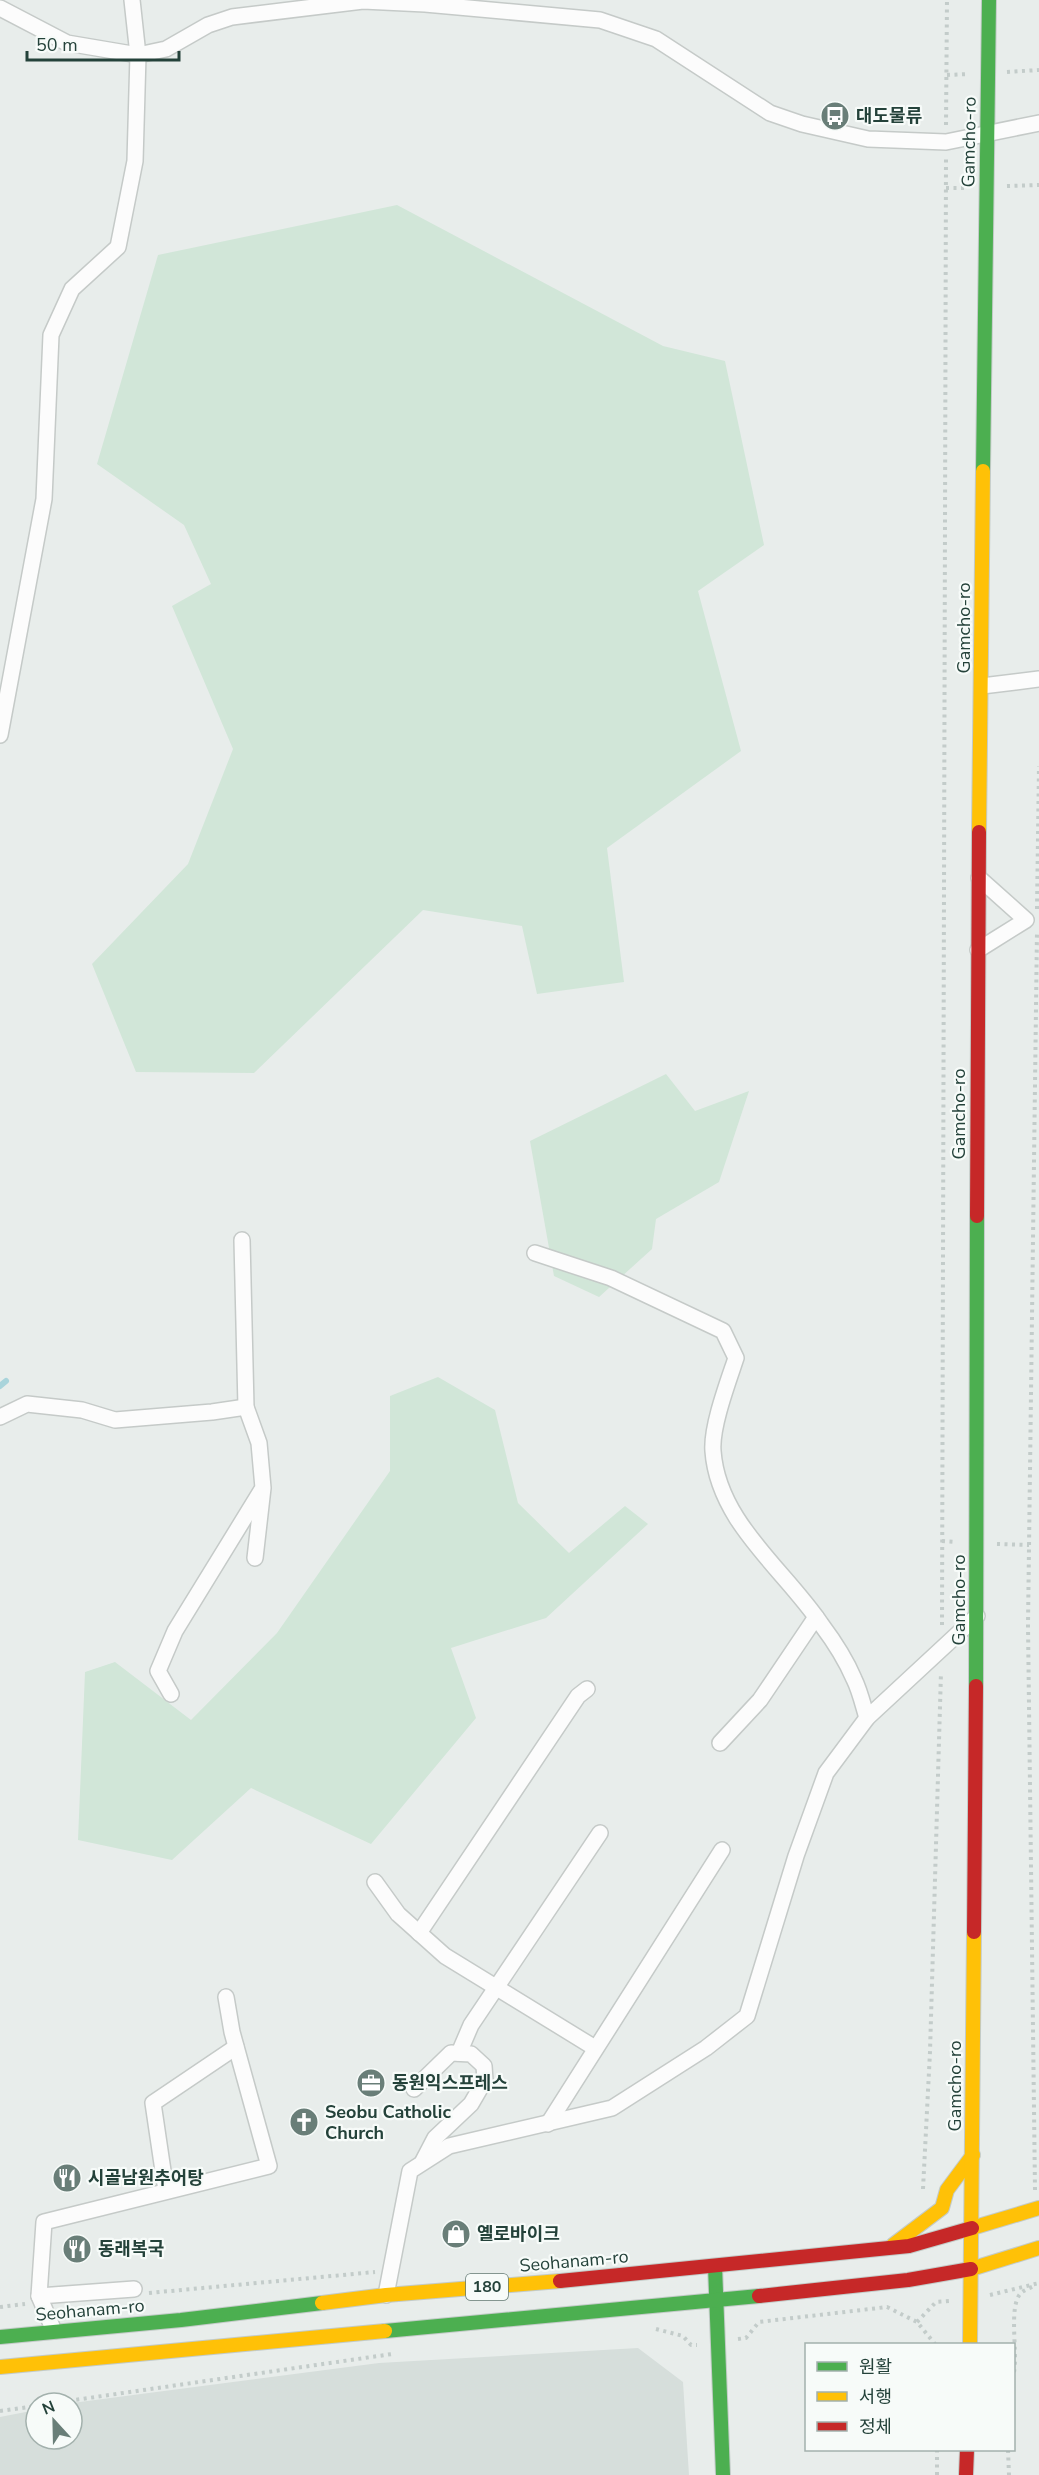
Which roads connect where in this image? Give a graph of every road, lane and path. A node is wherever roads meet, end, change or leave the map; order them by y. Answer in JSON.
{"nodes":[{"id":1,"x":132,"y":0,"type":"edge"},
{"id":2,"x":947,"y":0,"type":"edge"},
{"id":3,"x":989,"y":0,"type":"edge"},
{"id":4,"x":0,"y":8,"type":"edge"},
{"id":5,"x":138,"y":55,"type":"junction"},
{"id":6,"x":1039,"y":123,"type":"edge"},
{"id":7,"x":987,"y":134,"type":"junction"},
{"id":8,"x":946,"y":142,"type":"junction"},
{"id":9,"x":1039,"y":679,"type":"edge"},
{"id":10,"x":982,"y":686,"type":"junction"},
{"id":11,"x":0,"y":735,"type":"edge"},
{"id":12,"x":1039,"y":765,"type":"edge"},
{"id":13,"x":979,"y":878,"type":"junction"},
{"id":14,"x":1034,"y":920,"type":"edge"},
{"id":15,"x":978,"y":950,"type":"junction"},
{"id":16,"x":242,"y":1240,"type":"dead end"},
{"id":17,"x":535,"y":1253,"type":"dead end"},
{"id":18,"x":246,"y":1407,"type":"junction"},
{"id":19,"x":0,"y":1417,"type":"edge"},
{"id":20,"x":263,"y":1488,"type":"junction"},
{"id":21,"x":255,"y":1557,"type":"dead end"},
{"id":22,"x":816,"y":1617,"type":"junction"},
{"id":23,"x":977,"y":1617,"type":"junction"},
{"id":24,"x":942,"y":1649,"type":"junction"},
{"id":25,"x":587,"y":1689,"type":"dead end"},
{"id":26,"x":171,"y":1694,"type":"dead end"},
{"id":27,"x":867,"y":1718,"type":"junction"},
{"id":28,"x":720,"y":1743,"type":"dead end"},
{"id":29,"x":600,"y":1833,"type":"dead end"},
{"id":30,"x":722,"y":1850,"type":"dead end"},
{"id":31,"x":375,"y":1882,"type":"dead end"},
{"id":32,"x":419,"y":1934,"type":"junction"},
{"id":33,"x":496,"y":1987,"type":"junction"},
{"id":34,"x":226,"y":1997,"type":"dead end"},
{"id":35,"x":236,"y":2047,"type":"junction"},
{"id":36,"x":595,"y":2048,"type":"junction"},
{"id":37,"x":459,"y":2054,"type":"junction"},
{"id":38,"x":414,"y":2089,"type":"dead end"},
{"id":39,"x":548,"y":2124,"type":"junction"},
{"id":40,"x":973,"y":2155,"type":"junction"},
{"id":41,"x":421,"y":2164,"type":"junction"},
{"id":42,"x":1035,"y":2190,"type":"dead end"},
{"id":43,"x":166,"y":2191,"type":"junction"},
{"id":44,"x":923,"y":2195,"type":"dead end"},
{"id":45,"x":1039,"y":2208,"type":"edge"},
{"id":46,"x":972,"y":2228,"type":"junction"},
{"id":47,"x":889,"y":2248,"type":"junction"},
{"id":48,"x":1039,"y":2248,"type":"edge"},
{"id":49,"x":857,"y":2263,"type":"junction"},
{"id":50,"x":715,"y":2266,"type":"junction"},
{"id":51,"x":971,"y":2269,"type":"junction"},
{"id":52,"x":1039,"y":2284,"type":"edge"},
{"id":53,"x":134,"y":2289,"type":"dead end"},
{"id":54,"x":780,"y":2294,"type":"junction"},
{"id":55,"x":386,"y":2295,"type":"junction"},
{"id":56,"x":39,"y":2296,"type":"junction"},
{"id":57,"x":717,"y":2300,"type":"junction"},
{"id":58,"x":647,"y":2330,"type":"dead end"},
{"id":59,"x":54,"y":2331,"type":"junction"},
{"id":60,"x":0,"y":2337,"type":"edge"},
{"id":61,"x":746,"y":2338,"type":"dead end"},
{"id":62,"x":934,"y":2343,"type":"edge"},
{"id":63,"x":970,"y":2343,"type":"edge"},
{"id":64,"x":691,"y":2345,"type":"dead end"},
{"id":65,"x":401,"y":2353,"type":"dead end"},
{"id":66,"x":1015,"y":2366,"type":"edge"},
{"id":67,"x":0,"y":2367,"type":"edge"},
{"id":68,"x":84,"y":2399,"type":"edge"},
{"id":69,"x":24,"y":2408,"type":"edge"},
{"id":70,"x":0,"y":2411,"type":"edge"},
{"id":71,"x":937,"y":2451,"type":"edge"},
{"id":72,"x":967,"y":2451,"type":"edge"},
{"id":73,"x":1008,"y":2451,"type":"edge"},
{"id":74,"x":723,"y":2475,"type":"edge"},
{"id":75,"x":937,"y":2475,"type":"edge"},
{"id":76,"x":966,"y":2475,"type":"edge"},
{"id":77,"x":1009,"y":2475,"type":"edge"}],
"edges":[{"from":1,"to":5,"type":"street"},
{"from":2,"to":8,"type":"path"},
{"from":3,"to":7,"type":"main road","name":"Gamcho-ro"},
{"from":4,"to":5,"type":"street"},
{"from":5,"to":8,"type":"street"},
{"from":5,"to":11,"type":"street"},
{"from":6,"to":7,"type":"street"},
{"from":7,"to":8,"type":"street"},
{"from":7,"to":10,"type":"main road","name":"Gamcho-ro"},
{"from":8,"to":24,"type":"path"},
{"from":9,"to":10,"type":"street"},
{"from":10,"to":13,"type":"main road","name":"Gamcho-ro"},
{"from":12,"to":14,"type":"path"},
{"from":13,"to":14,"type":"street"},
{"from":13,"to":15,"type":"main road","name":"Gamcho-ro"},
{"from":14,"to":15,"type":"street"},
{"from":14,"to":42,"type":"path"},
{"from":15,"to":23,"type":"main road","name":"Gamcho-ro"},
{"from":16,"to":18,"type":"street"},
{"from":17,"to":22,"type":"street"},
{"from":18,"to":19,"type":"street"},
{"from":18,"to":20,"type":"street"},
{"from":20,"to":21,"type":"street"},
{"from":20,"to":26,"type":"street"},
{"from":22,"to":27,"type":"street"},
{"from":22,"to":28,"type":"street"},
{"from":23,"to":24,"type":"street"},
{"from":23,"to":40,"type":"main road","name":"Gamcho-ro"},
{"from":24,"to":27,"type":"street"},
{"from":24,"to":44,"type":"path"},
{"from":25,"to":32,"type":"street"},
{"from":27,"to":39,"type":"street"},
{"from":29,"to":33,"type":"street"},
{"from":30,"to":36,"type":"street"},
{"from":31,"to":32,"type":"street"},
{"from":32,"to":33,"type":"street"},
{"from":33,"to":36,"type":"street"},
{"from":33,"to":37,"type":"street"},
{"from":34,"to":35,"type":"street"},
{"from":35,"to":43,"type":"street"},
{"from":35,"to":43,"type":"street"},
{"from":36,"to":39,"type":"street"},
{"from":37,"to":38,"type":"street"},
{"from":37,"to":41,"type":"street"},
{"from":39,"to":41,"type":"street"},
{"from":40,"to":46,"type":"main road","name":"Gamcho-ro"},
{"from":40,"to":47,"type":"main road"},
{"from":41,"to":55,"type":"street"},
{"from":43,"to":56,"type":"street"},
{"from":45,"to":46,"type":"main road","name":"Seohanam-ro","number":"180"},
{"from":46,"to":47,"type":"main road","name":"Seohanam-ro","number":"180"},
{"from":46,"to":51,"type":"main road","name":"Gamcho-ro"},
{"from":47,"to":49,"type":"main road","name":"Seohanam-ro","number":"180"},
{"from":48,"to":51,"type":"main road","number":"180"},
{"from":49,"to":50,"type":"main road","name":"Seohanam-ro","number":"180"},
{"from":49,"to":54,"type":"main road"},
{"from":50,"to":55,"type":"main road","name":"Seohanam-ro","number":"180"},
{"from":50,"to":57,"type":"main road"},
{"from":51,"to":54,"type":"main road","number":"180"},
{"from":51,"to":63,"type":"main road","name":"Gamcho-ro"},
{"from":52,"to":66,"type":"path"},
{"from":53,"to":56,"type":"street"},
{"from":54,"to":57,"type":"main road","number":"180"},
{"from":55,"to":59,"type":"main road","name":"Seohanam-ro","number":"180"},
{"from":56,"to":59,"type":"street"},
{"from":57,"to":67,"type":"main road","number":"180"},
{"from":57,"to":74,"type":"main road"},
{"from":58,"to":64,"type":"path"},
{"from":59,"to":60,"type":"main road","name":"Seohanam-ro","number":"180"},
{"from":61,"to":62,"type":"path"},
{"from":65,"to":68,"type":"path"},
{"from":69,"to":70,"type":"path"},
{"from":71,"to":75,"type":"path"},
{"from":72,"to":76,"type":"main road"},
{"from":73,"to":77,"type":"path"}]}
